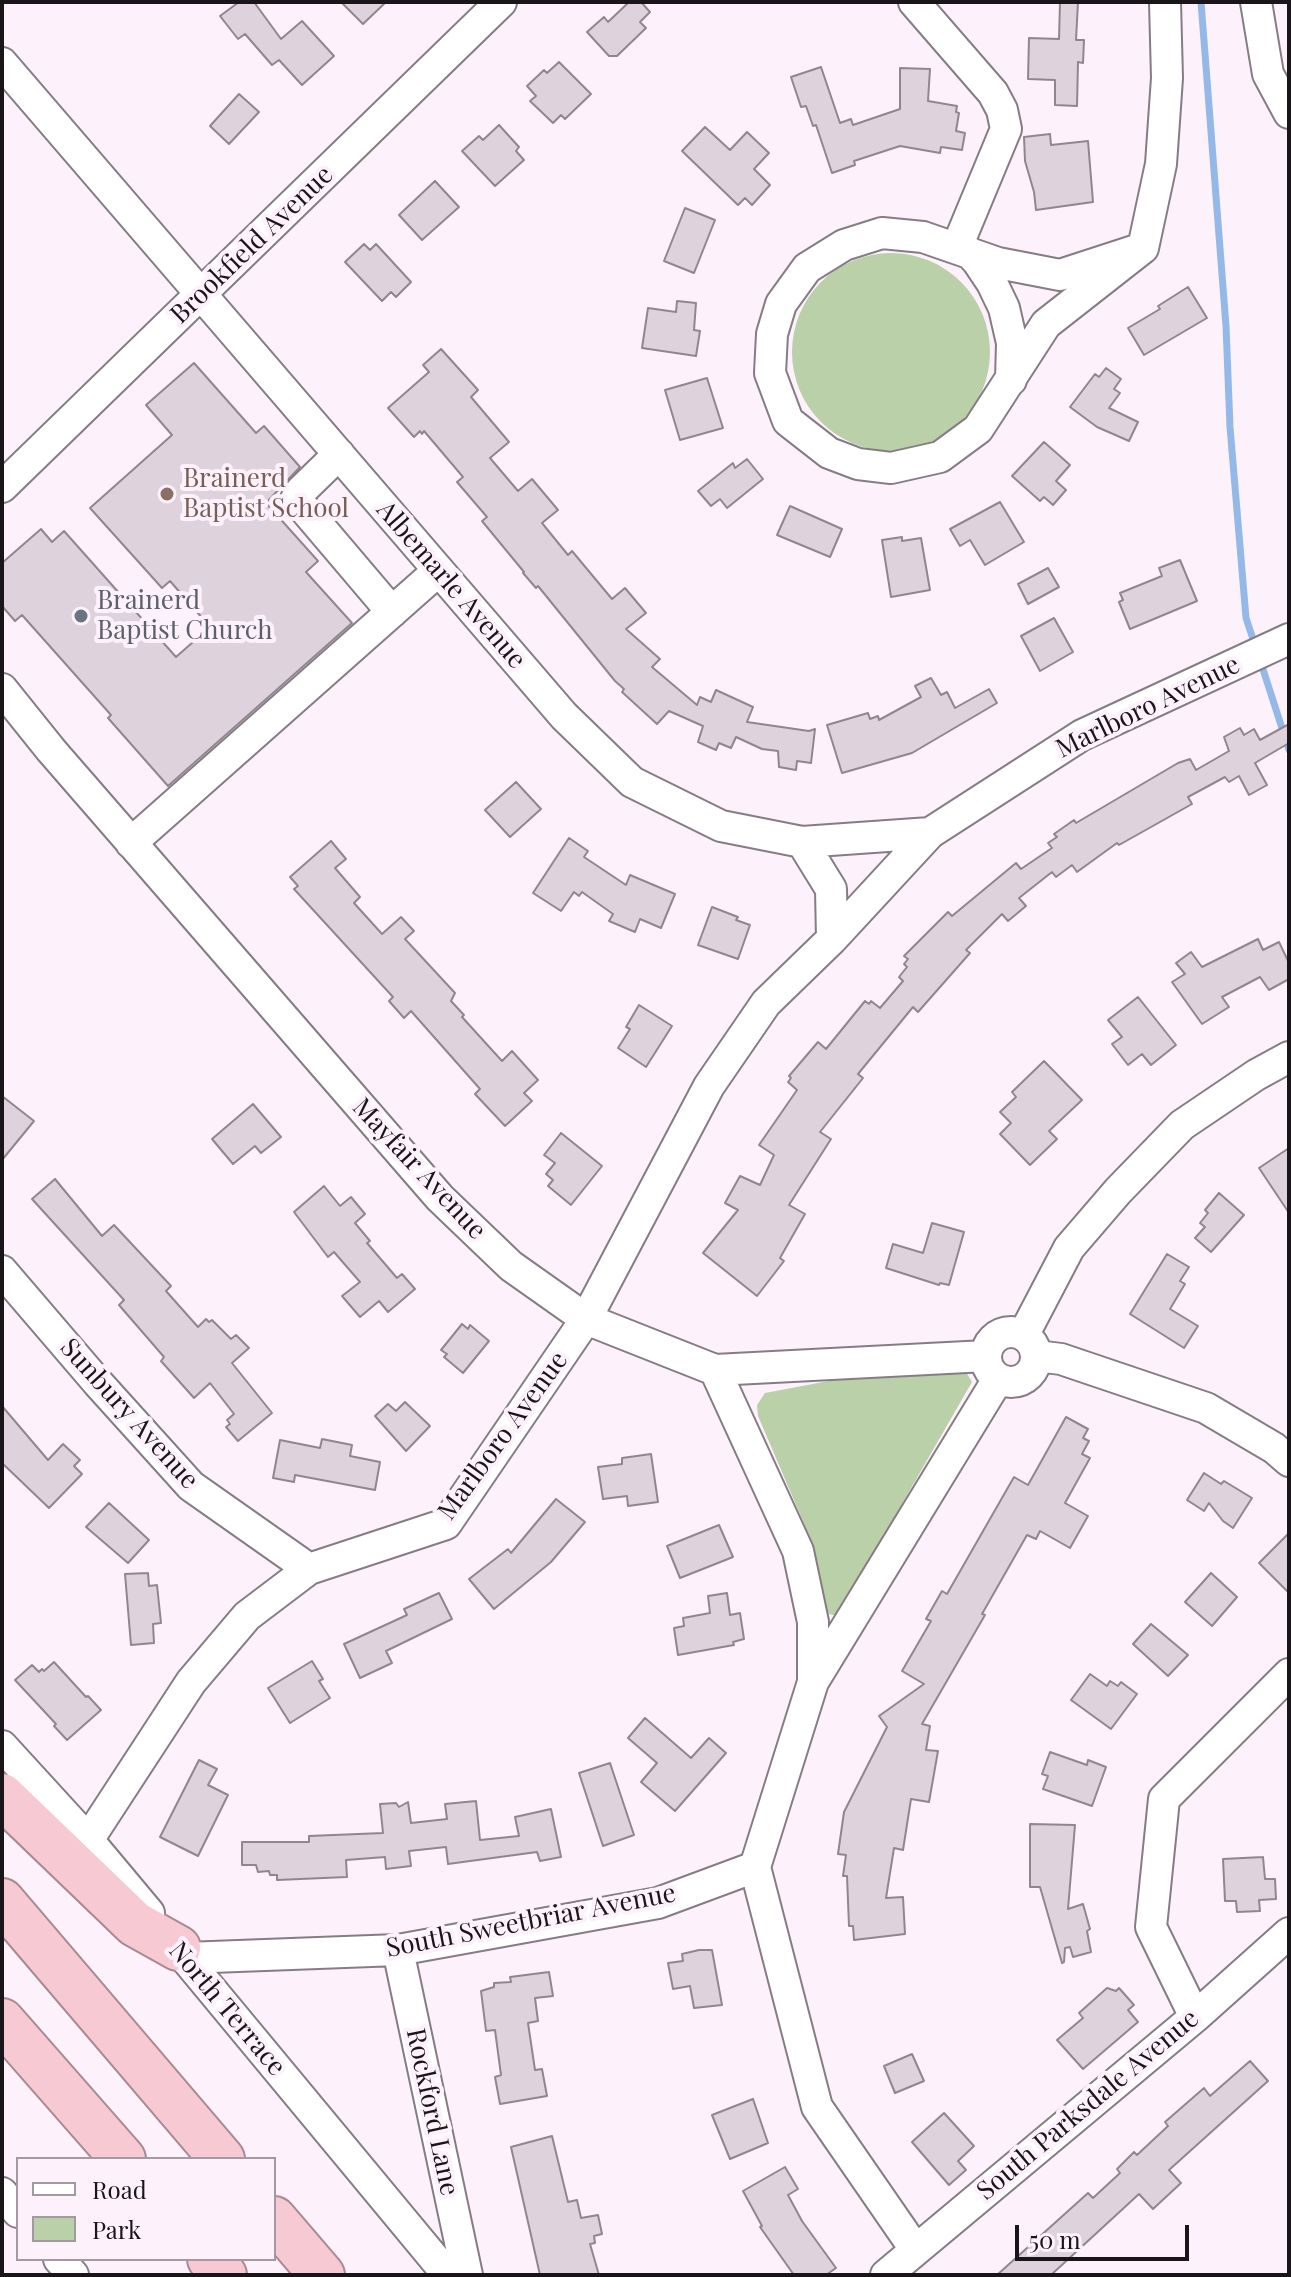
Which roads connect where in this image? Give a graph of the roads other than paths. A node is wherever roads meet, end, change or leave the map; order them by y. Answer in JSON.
{"nodes":[{"id":1,"x":501,"y":2,"type":"edge"},
{"id":2,"x":914,"y":2,"type":"edge"},
{"id":3,"x":1165,"y":2,"type":"edge"},
{"id":4,"x":1256,"y":2,"type":"edge"},
{"id":5,"x":2,"y":63,"type":"edge"},
{"id":6,"x":1289,"y":113,"type":"edge"},
{"id":7,"x":1143,"y":248,"type":"junction"},
{"id":8,"x":962,"y":249,"type":"junction"},
{"id":9,"x":202,"y":293,"type":"junction"},
{"id":10,"x":1011,"y":380,"type":"junction"},
{"id":11,"x":339,"y":454,"type":"junction"},
{"id":12,"x":2,"y":487,"type":"edge"},
{"id":13,"x":438,"y":571,"type":"junction"},
{"id":14,"x":392,"y":612,"type":"junction"},
{"id":15,"x":1267,"y":649,"type":"edge"},
{"id":16,"x":2,"y":689,"type":"edge"},
{"id":17,"x":930,"y":833,"type":"junction"},
{"id":18,"x":802,"y":842,"type":"junction"},
{"id":19,"x":131,"y":843,"type":"junction"},
{"id":20,"x":832,"y":939,"type":"junction"},
{"id":21,"x":1289,"y":1057,"type":"edge"},
{"id":22,"x":2,"y":1271,"type":"edge"},
{"id":23,"x":586,"y":1319,"type":"junction"},
{"id":24,"x":1030,"y":1345,"type":"junction"},
{"id":25,"x":992,"y":1367,"type":"junction"},
{"id":26,"x":715,"y":1370,"type":"junction"},
{"id":27,"x":1289,"y":1461,"type":"edge"},
{"id":28,"x":309,"y":1569,"type":"junction"},
{"id":29,"x":1289,"y":1674,"type":"edge"},
{"id":30,"x":813,"y":1682,"type":"junction"},
{"id":31,"x":2,"y":1746,"type":"edge"},
{"id":32,"x":2,"y":1796,"type":"edge"},
{"id":33,"x":88,"y":1840,"type":"junction"},
{"id":34,"x":755,"y":1867,"type":"junction"},
{"id":35,"x":2,"y":1901,"type":"edge"},
{"id":36,"x":1289,"y":1933,"type":"edge"},
{"id":37,"x":398,"y":1950,"type":"junction"},
{"id":38,"x":181,"y":1953,"type":"junction"},
{"id":39,"x":1195,"y":2017,"type":"junction"},
{"id":40,"x":2,"y":2021,"type":"edge"},
{"id":41,"x":121,"y":2157,"type":"edge"},
{"id":42,"x":220,"y":2157,"type":"edge"},
{"id":43,"x":2,"y":2193,"type":"edge"},
{"id":44,"x":16,"y":2210,"type":"edge"},
{"id":45,"x":276,"y":2221,"type":"edge"},
{"id":46,"x":915,"y":2249,"type":"junction"},
{"id":47,"x":322,"y":2275,"type":"edge"},
{"id":48,"x":448,"y":2275,"type":"edge"},
{"id":49,"x":467,"y":2275,"type":"edge"},
{"id":50,"x":886,"y":2275,"type":"edge"}],
"edges":[{"from":1,"to":9,"type":"street","name":"Brookfield Avenue"},
{"from":2,"to":8,"type":"street"},
{"from":3,"to":7,"type":"street"},
{"from":4,"to":6,"type":"street"},
{"from":5,"to":9,"type":"street","name":"Albemarle Avenue"},
{"from":7,"to":8,"type":"street"},
{"from":7,"to":10,"type":"street"},
{"from":8,"to":10,"type":"street"},
{"from":8,"to":10,"type":"street"},
{"from":9,"to":11,"type":"street","name":"Albemarle Avenue"},
{"from":9,"to":12,"type":"street","name":"Brookfield Avenue"},
{"from":11,"to":13,"type":"street","name":"Albemarle Avenue"},
{"from":11,"to":14,"type":"street"},
{"from":13,"to":14,"type":"street"},
{"from":13,"to":18,"type":"street","name":"Albemarle Avenue"},
{"from":14,"to":19,"type":"street"},
{"from":15,"to":17,"type":"street","name":"Marlboro Avenue"},
{"from":16,"to":19,"type":"street","name":"Mayfair Avenue"},
{"from":17,"to":18,"type":"street","name":"Marlboro Avenue"},
{"from":17,"to":20,"type":"street","name":"Marlboro Avenue"},
{"from":18,"to":20,"type":"street"},
{"from":19,"to":23,"type":"street","name":"Mayfair Avenue"},
{"from":20,"to":23,"type":"street","name":"Marlboro Avenue"},
{"from":21,"to":24,"type":"street"},
{"from":22,"to":28,"type":"street","name":"Sunbury Avenue"},
{"from":23,"to":26,"type":"street","name":"Mayfair Avenue"},
{"from":23,"to":28,"type":"street","name":"Marlboro Avenue"},
{"from":24,"to":25,"type":"street"},
{"from":24,"to":25,"type":"street"},
{"from":24,"to":27,"type":"street"},
{"from":25,"to":26,"type":"street","name":"Mayfair Avenue"},
{"from":25,"to":30,"type":"street"},
{"from":26,"to":30,"type":"street"},
{"from":28,"to":33,"type":"street","name":"Marlboro Avenue"},
{"from":29,"to":39,"type":"street"},
{"from":30,"to":34,"type":"street"},
{"from":31,"to":33,"type":"street","name":"North Terrace"},
{"from":32,"to":38,"type":"highway"},
{"from":33,"to":38,"type":"street","name":"North Terrace"},
{"from":34,"to":37,"type":"street","name":"South Sweetbriar Avenue"},
{"from":34,"to":46,"type":"street"},
{"from":35,"to":42,"type":"highway"},
{"from":36,"to":39,"type":"street","name":"South Parksdale Avenue"},
{"from":37,"to":38,"type":"street","name":"South Sweetbriar Avenue"},
{"from":37,"to":49,"type":"street","name":"Rockford Lane"},
{"from":38,"to":48,"type":"street","name":"North Terrace"},
{"from":39,"to":46,"type":"street","name":"South Parksdale Avenue"},
{"from":40,"to":41,"type":"highway"},
{"from":43,"to":44,"type":"street"},
{"from":45,"to":47,"type":"highway"},
{"from":46,"to":50,"type":"street","name":"South Parksdale Avenue"}]}
